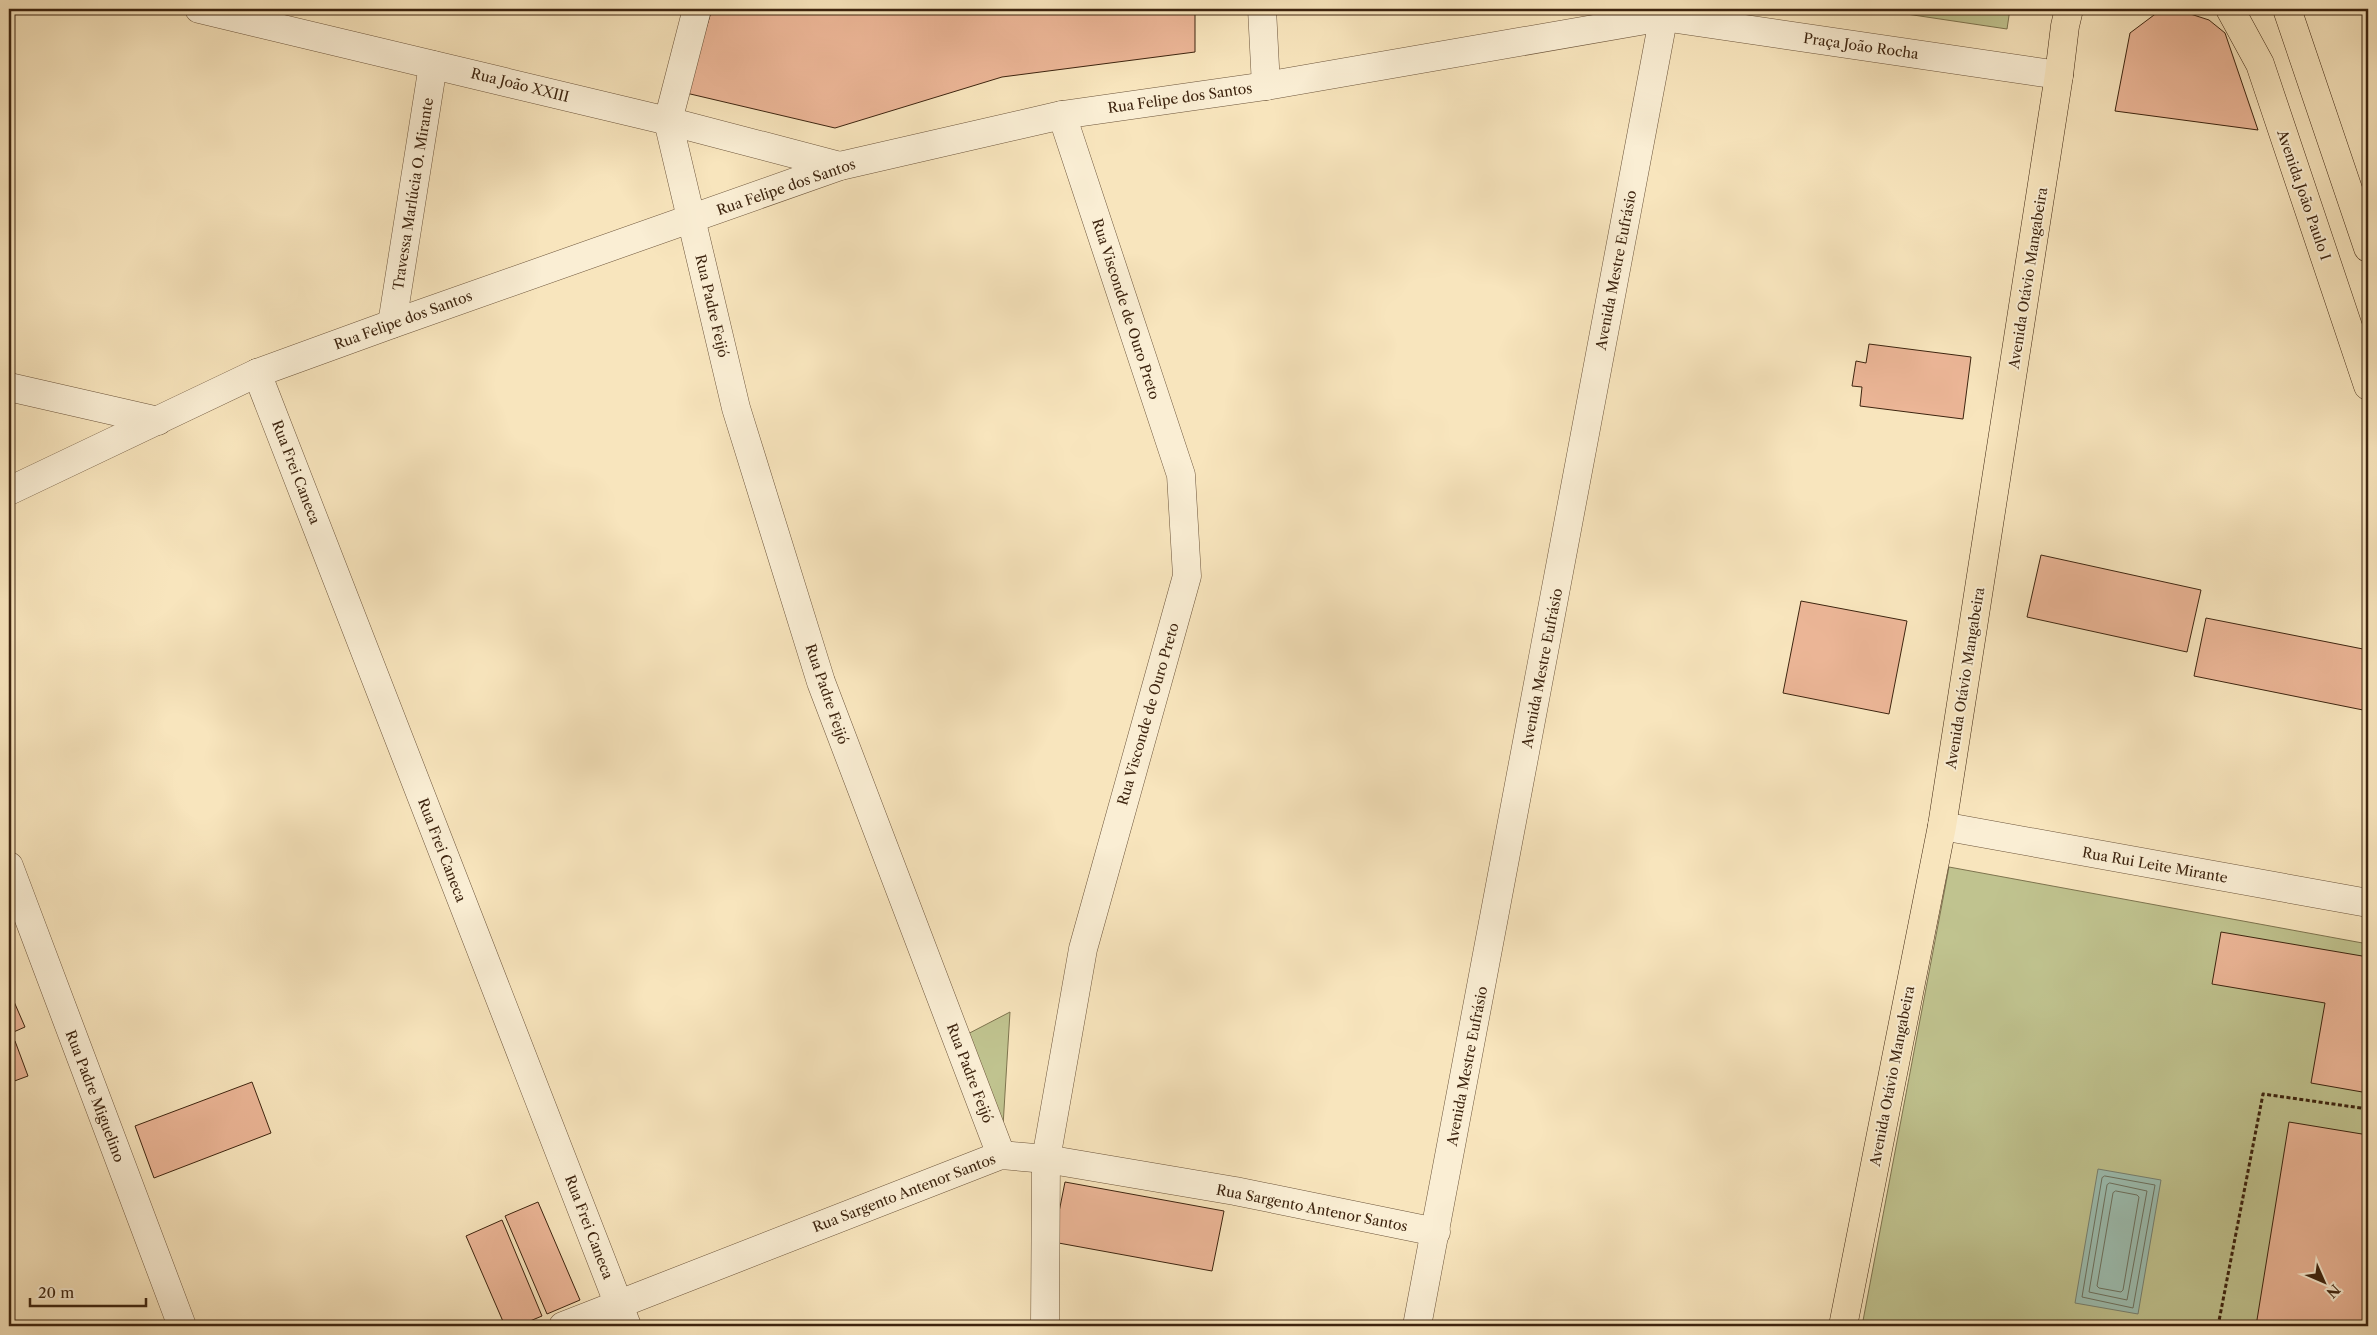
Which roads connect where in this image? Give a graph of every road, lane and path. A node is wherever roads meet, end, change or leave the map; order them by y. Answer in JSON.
{"nodes":[{"id":1,"x":199,"y":9,"type":"edge"},
{"id":2,"x":697,"y":9,"type":"edge"},
{"id":3,"x":1262,"y":9,"type":"edge"},
{"id":4,"x":2087,"y":9,"type":"edge"},
{"id":5,"x":2230,"y":9,"type":"edge"},
{"id":6,"x":2287,"y":9,"type":"edge"},
{"id":7,"x":1664,"y":13,"type":"edge"},
{"id":8,"x":2067,"y":17,"type":"edge"},
{"id":9,"x":434,"y":65,"type":"junction"},
{"id":10,"x":2059,"y":75,"type":"junction"},
{"id":11,"x":1266,"y":86,"type":"junction"},
{"id":12,"x":1062,"y":115,"type":"junction"},
{"id":13,"x":668,"y":121,"type":"junction"},
{"id":14,"x":840,"y":166,"type":"junction"},
{"id":15,"x":692,"y":220,"type":"junction"},
{"id":16,"x":2368,"y":248,"type":"edge"},
{"id":17,"x":392,"y":324,"type":"junction"},
{"id":18,"x":257,"y":373,"type":"junction"},
{"id":19,"x":2368,"y":386,"type":"edge"},
{"id":20,"x":9,"y":387,"type":"edge"},
{"id":21,"x":158,"y":422,"type":"junction"},
{"id":22,"x":9,"y":491,"type":"edge"},
{"id":23,"x":1942,"y":826,"type":"junction"},
{"id":24,"x":9,"y":866,"type":"edge"},
{"id":25,"x":2368,"y":903,"type":"edge"},
{"id":26,"x":2368,"y":1109,"type":"edge"},
{"id":27,"x":1001,"y":1155,"type":"junction"},
{"id":28,"x":1046,"y":1159,"type":"junction"},
{"id":29,"x":1436,"y":1232,"type":"junction"},
{"id":30,"x":623,"y":1315,"type":"edge"},
{"id":31,"x":182,"y":1326,"type":"edge"},
{"id":32,"x":563,"y":1326,"type":"edge"},
{"id":33,"x":1045,"y":1326,"type":"edge"},
{"id":34,"x":1418,"y":1326,"type":"edge"},
{"id":35,"x":1843,"y":1326,"type":"edge"},
{"id":36,"x":2218,"y":1326,"type":"edge"}],
"edges":[{"from":1,"to":9,"type":"street","name":"Rua João XXIII"},
{"from":2,"to":13,"type":"street"},
{"from":3,"to":11,"type":"street"},
{"from":4,"to":8,"type":"main road","name":"Avenida Otávio Mangabeira"},
{"from":5,"to":19,"type":"main road","name":"Avenida João Paulo I"},
{"from":6,"to":16,"type":"main road"},
{"from":7,"to":10,"type":"street","name":"Praça João Rocha"},
{"from":7,"to":11,"type":"street","name":"Rua Felipe dos Santos"},
{"from":7,"to":29,"type":"street","name":"Avenida Mestre Eufrásio"},
{"from":8,"to":10,"type":"main road","name":"Avenida Otávio Mangabeira"},
{"from":9,"to":13,"type":"street","name":"Rua João XXIII"},
{"from":9,"to":17,"type":"street","name":"Travessa Marlúcia O. Mirante"},
{"from":10,"to":23,"type":"main road","name":"Avenida Otávio Mangabeira"},
{"from":11,"to":12,"type":"street","name":"Rua Felipe dos Santos"},
{"from":12,"to":14,"type":"street","name":"Rua Felipe dos Santos"},
{"from":12,"to":28,"type":"street","name":"Rua Visconde de Ouro Preto"},
{"from":13,"to":14,"type":"street","name":"Rua João XXIII"},
{"from":13,"to":15,"type":"street","name":"Rua Padre Feijó"},
{"from":14,"to":15,"type":"street","name":"Rua Felipe dos Santos"},
{"from":15,"to":17,"type":"street","name":"Rua Felipe dos Santos"},
{"from":15,"to":27,"type":"street","name":"Rua Padre Feijó"},
{"from":17,"to":18,"type":"street","name":"Rua Felipe dos Santos"},
{"from":18,"to":21,"type":"street","name":"Rua Felipe dos Santos"},
{"from":18,"to":30,"type":"street","name":"Rua Frei Caneca"},
{"from":20,"to":21,"type":"street"},
{"from":21,"to":22,"type":"street","name":"Rua Felipe dos Santos"},
{"from":23,"to":25,"type":"street","name":"Rua Rui Leite Mirante"},
{"from":23,"to":35,"type":"main road","name":"Avenida Otávio Mangabeira"},
{"from":24,"to":31,"type":"street","name":"Rua Padre Miguelino"},
{"from":26,"to":36,"type":"path"},
{"from":27,"to":28,"type":"street","name":"Rua Sargento Antenor Santos"},
{"from":27,"to":30,"type":"street","name":"Rua Sargento Antenor Santos"},
{"from":28,"to":29,"type":"street","name":"Rua Sargento Antenor Santos"},
{"from":28,"to":33,"type":"street","name":"Rua Visconde de Ouro Preto"},
{"from":29,"to":34,"type":"street","name":"Avenida Mestre Eufrásio"},
{"from":30,"to":32,"type":"street","name":"Rua Sargento Antenor Santos"}]}
